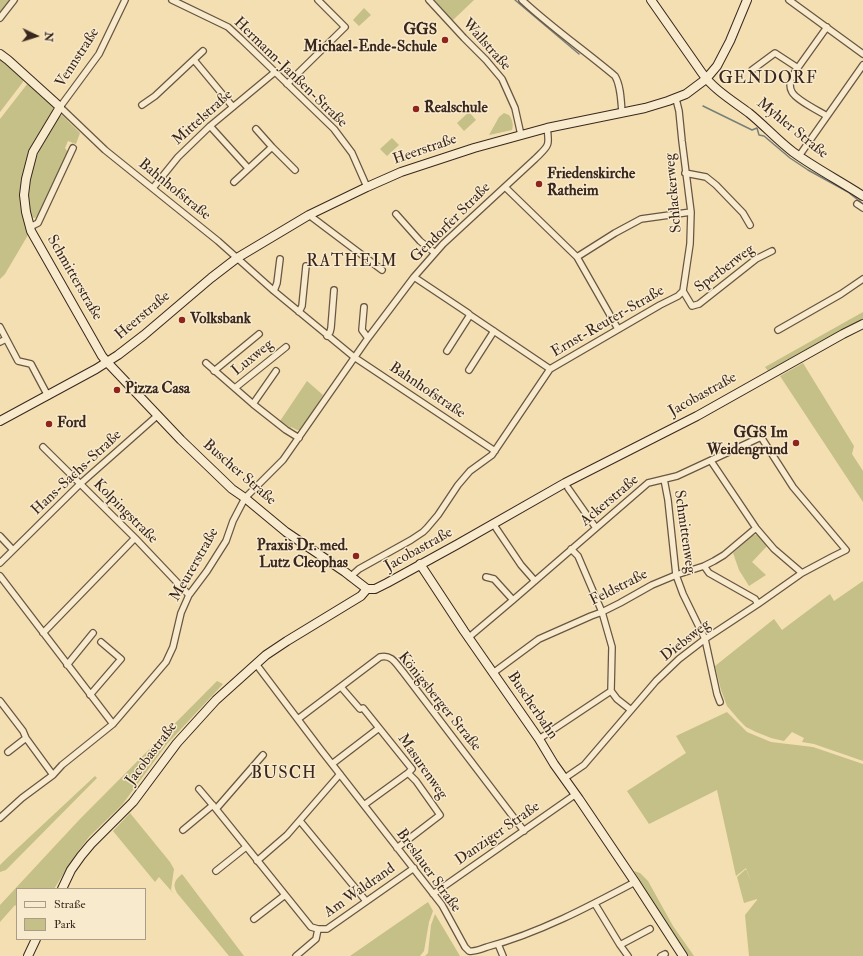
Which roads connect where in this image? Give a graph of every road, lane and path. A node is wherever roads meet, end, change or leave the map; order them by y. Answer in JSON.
{"nodes":[{"id":1,"x":14,"y":0,"type":"edge"},
{"id":2,"x":125,"y":0,"type":"edge"},
{"id":3,"x":172,"y":0,"type":"edge"},
{"id":4,"x":318,"y":0,"type":"edge"},
{"id":5,"x":429,"y":0,"type":"edge"},
{"id":6,"x":522,"y":0,"type":"edge"},
{"id":7,"x":651,"y":0,"type":"edge"},
{"id":8,"x":747,"y":0,"type":"edge"},
{"id":9,"x":789,"y":0,"type":"edge"},
{"id":10,"x":0,"y":18,"type":"edge"},
{"id":11,"x":827,"y":27,"type":"junction"},
{"id":12,"x":203,"y":51,"type":"dead end"},
{"id":13,"x":0,"y":54,"type":"edge"},
{"id":14,"x":863,"y":54,"type":"edge"},
{"id":15,"x":194,"y":60,"type":"junction"},
{"id":16,"x":863,"y":65,"type":"edge"},
{"id":17,"x":798,"y":68,"type":"junction"},
{"id":18,"x":752,"y":70,"type":"dead end"},
{"id":19,"x":275,"y":72,"type":"junction"},
{"id":20,"x":706,"y":79,"type":"junction"},
{"id":21,"x":287,"y":84,"type":"junction"},
{"id":22,"x":676,"y":99,"type":"junction"},
{"id":23,"x":142,"y":105,"type":"dead end"},
{"id":24,"x":60,"y":107,"type":"junction"},
{"id":25,"x":233,"y":107,"type":"junction"},
{"id":26,"x":622,"y":113,"type":"junction"},
{"id":27,"x":827,"y":116,"type":"junction"},
{"id":28,"x":210,"y":126,"type":"junction"},
{"id":29,"x":547,"y":128,"type":"junction"},
{"id":30,"x":256,"y":129,"type":"dead end"},
{"id":31,"x":521,"y":136,"type":"junction"},
{"id":32,"x":272,"y":147,"type":"junction"},
{"id":33,"x":73,"y":148,"type":"dead end"},
{"id":34,"x":799,"y":156,"type":"junction"},
{"id":35,"x":248,"y":168,"type":"junction"},
{"id":36,"x":295,"y":170,"type":"dead end"},
{"id":37,"x":685,"y":173,"type":"junction"},
{"id":38,"x":234,"y":182,"type":"dead end"},
{"id":39,"x":367,"y":187,"type":"junction"},
{"id":40,"x":505,"y":187,"type":"junction"},
{"id":41,"x":153,"y":188,"type":"junction"},
{"id":42,"x":863,"y":196,"type":"edge"},
{"id":43,"x":857,"y":204,"type":"dead end"},
{"id":44,"x":863,"y":208,"type":"edge"},
{"id":45,"x":690,"y":212,"type":"junction"},
{"id":46,"x":396,"y":214,"type":"dead end"},
{"id":47,"x":310,"y":215,"type":"junction"},
{"id":48,"x":750,"y":225,"type":"dead end"},
{"id":49,"x":30,"y":227,"type":"junction"},
{"id":50,"x":772,"y":251,"type":"dead end"},
{"id":51,"x":435,"y":253,"type":"junction"},
{"id":52,"x":578,"y":257,"type":"junction"},
{"id":53,"x":237,"y":258,"type":"junction"},
{"id":54,"x":280,"y":259,"type":"dead end"},
{"id":55,"x":306,"y":266,"type":"dead end"},
{"id":56,"x":382,"y":270,"type":"dead end"},
{"id":57,"x":414,"y":277,"type":"junction"},
{"id":58,"x":863,"y":279,"type":"edge"},
{"id":59,"x":334,"y":290,"type":"dead end"},
{"id":60,"x":274,"y":291,"type":"junction"},
{"id":61,"x":683,"y":292,"type":"junction"},
{"id":62,"x":364,"y":307,"type":"dead end"},
{"id":63,"x":300,"y":312,"type":"junction"},
{"id":64,"x":470,"y":315,"type":"junction"},
{"id":65,"x":863,"y":324,"type":"edge"},
{"id":66,"x":0,"y":327,"type":"edge"},
{"id":67,"x":618,"y":329,"type":"junction"},
{"id":68,"x":778,"y":330,"type":"dead end"},
{"id":69,"x":494,"y":331,"type":"junction"},
{"id":70,"x":259,"y":334,"type":"dead end"},
{"id":71,"x":327,"y":336,"type":"junction"},
{"id":72,"x":368,"y":338,"type":"junction"},
{"id":73,"x":6,"y":339,"type":"junction"},
{"id":74,"x":0,"y":342,"type":"edge"},
{"id":75,"x":286,"y":347,"type":"dead end"},
{"id":76,"x":447,"y":351,"type":"dead end"},
{"id":77,"x":354,"y":357,"type":"junction"},
{"id":78,"x":107,"y":362,"type":"junction"},
{"id":79,"x":206,"y":363,"type":"dead end"},
{"id":80,"x":550,"y":369,"type":"junction"},
{"id":81,"x":469,"y":370,"type":"dead end"},
{"id":82,"x":214,"y":371,"type":"junction"},
{"id":83,"x":276,"y":371,"type":"dead end"},
{"id":84,"x":234,"y":388,"type":"junction"},
{"id":85,"x":48,"y":396,"type":"junction"},
{"id":86,"x":253,"y":404,"type":"junction"},
{"id":87,"x":158,"y":416,"type":"junction"},
{"id":88,"x":0,"y":421,"type":"edge"},
{"id":89,"x":299,"y":438,"type":"junction"},
{"id":90,"x":43,"y":447,"type":"dead end"},
{"id":91,"x":495,"y":451,"type":"junction"},
{"id":92,"x":710,"y":461,"type":"junction"},
{"id":93,"x":664,"y":479,"type":"junction"},
{"id":94,"x":80,"y":484,"type":"junction"},
{"id":95,"x":568,"y":488,"type":"dead end"},
{"id":96,"x":245,"y":498,"type":"junction"},
{"id":97,"x":496,"y":528,"type":"dead end"},
{"id":98,"x":596,"y":528,"type":"junction"},
{"id":99,"x":756,"y":528,"type":"junction"},
{"id":100,"x":0,"y":536,"type":"edge"},
{"id":101,"x":135,"y":538,"type":"junction"},
{"id":102,"x":572,"y":549,"type":"junction"},
{"id":103,"x":13,"y":550,"type":"junction"},
{"id":104,"x":846,"y":550,"type":"joint"},
{"id":105,"x":0,"y":562,"type":"edge"},
{"id":106,"x":420,"y":564,"type":"junction"},
{"id":107,"x":704,"y":566,"type":"junction"},
{"id":108,"x":802,"y":573,"type":"junction"},
{"id":109,"x":676,"y":575,"type":"junction"},
{"id":110,"x":0,"y":576,"type":"edge"},
{"id":111,"x":350,"y":577,"type":"junction"},
{"id":112,"x":486,"y":577,"type":"dead end"},
{"id":113,"x":534,"y":581,"type":"junction"},
{"id":114,"x":367,"y":590,"type":"junction"},
{"id":115,"x":189,"y":595,"type":"junction"},
{"id":116,"x":513,"y":600,"type":"junction"},
{"id":117,"x":758,"y":604,"type":"junction"},
{"id":118,"x":602,"y":612,"type":"junction"},
{"id":119,"x":43,"y":633,"type":"junction"},
{"id":120,"x":93,"y":633,"type":"dead end"},
{"id":121,"x":468,"y":638,"type":"junction"},
{"id":122,"x":705,"y":639,"type":"junction"},
{"id":123,"x":101,"y":642,"type":"dead end"},
{"id":124,"x":256,"y":664,"type":"junction"},
{"id":125,"x":67,"y":665,"type":"junction"},
{"id":126,"x":493,"y":673,"type":"junction"},
{"id":127,"x":341,"y":687,"type":"junction"},
{"id":128,"x":612,"y":691,"type":"junction"},
{"id":129,"x":90,"y":695,"type":"junction"},
{"id":130,"x":0,"y":701,"type":"edge"},
{"id":131,"x":720,"y":702,"type":"dead end"},
{"id":132,"x":631,"y":710,"type":"junction"},
{"id":133,"x":298,"y":719,"type":"junction"},
{"id":134,"x":113,"y":724,"type":"junction"},
{"id":135,"x":379,"y":728,"type":"junction"},
{"id":136,"x":26,"y":738,"type":"junction"},
{"id":137,"x":539,"y":739,"type":"junction"},
{"id":138,"x":8,"y":752,"type":"dead end"},
{"id":139,"x":264,"y":755,"type":"dead end"},
{"id":140,"x":332,"y":764,"type":"junction"},
{"id":141,"x":408,"y":773,"type":"junction"},
{"id":142,"x":340,"y":774,"type":"junction"},
{"id":143,"x":53,"y":775,"type":"junction"},
{"id":144,"x":564,"y":778,"type":"junction"},
{"id":145,"x":199,"y":789,"type":"dead end"},
{"id":146,"x":576,"y":794,"type":"junction"},
{"id":147,"x":364,"y":805,"type":"junction"},
{"id":148,"x":214,"y":807,"type":"junction"},
{"id":149,"x":0,"y":818,"type":"edge"},
{"id":150,"x":300,"y":821,"type":"junction"},
{"id":151,"x":183,"y":830,"type":"dead end"},
{"id":152,"x":524,"y":831,"type":"junction"},
{"id":153,"x":246,"y":847,"type":"junction"},
{"id":154,"x":397,"y":848,"type":"junction"},
{"id":155,"x":257,"y":860,"type":"junction"},
{"id":156,"x":414,"y":868,"type":"junction"},
{"id":157,"x":216,"y":871,"type":"dead end"},
{"id":158,"x":635,"y":882,"type":"junction"},
{"id":159,"x":62,"y":888,"type":"edge"},
{"id":160,"x":433,"y":894,"type":"junction"},
{"id":161,"x":285,"y":895,"type":"junction"},
{"id":162,"x":366,"y":901,"type":"junction"},
{"id":163,"x":595,"y":904,"type":"junction"},
{"id":164,"x":254,"y":919,"type":"dead end"},
{"id":165,"x":318,"y":929,"type":"junction"},
{"id":166,"x":650,"y":929,"type":"dead end"},
{"id":167,"x":36,"y":940,"type":"edge"},
{"id":168,"x":498,"y":944,"type":"junction"},
{"id":169,"x":620,"y":945,"type":"junction"},
{"id":170,"x":28,"y":956,"type":"edge"},
{"id":171,"x":296,"y":956,"type":"edge"},
{"id":172,"x":503,"y":956,"type":"edge"},
{"id":173,"x":628,"y":956,"type":"edge"},
{"id":174,"x":683,"y":956,"type":"edge"}],
"edges":[{"from":1,"to":10,"type":"street"},
{"from":2,"to":24,"type":"street","name":"Vennstraße"},
{"from":3,"to":19,"type":"street","name":"Hermann-Janßen-Straße"},
{"from":4,"to":21,"type":"street"},
{"from":5,"to":31,"type":"street","name":"Wallstraße"},
{"from":6,"to":26,"type":"street"},
{"from":7,"to":20,"type":"main road","name":"Myhler Straße"},
{"from":8,"to":20,"type":"main road","name":"Heerstraße"},
{"from":9,"to":11,"type":"street"},
{"from":11,"to":14,"type":"street"},
{"from":11,"to":17,"type":"street"},
{"from":12,"to":15,"type":"street"},
{"from":13,"to":24,"type":"main road"},
{"from":15,"to":23,"type":"street"},
{"from":15,"to":25,"type":"street"},
{"from":16,"to":27,"type":"street"},
{"from":17,"to":18,"type":"street"},
{"from":17,"to":27,"type":"street"},
{"from":19,"to":21,"type":"street","name":"Hermann-Janßen-Straße"},
{"from":19,"to":25,"type":"street","name":"Mittelstraße"},
{"from":20,"to":22,"type":"main road","name":"Heerstraße"},
{"from":20,"to":34,"type":"main road","name":"Myhler Straße"},
{"from":21,"to":39,"type":"street","name":"Hermann-Janßen-Straße"},
{"from":22,"to":26,"type":"main road","name":"Heerstraße"},
{"from":22,"to":37,"type":"street","name":"Schlackerweg"},
{"from":24,"to":41,"type":"street","name":"Bahnhofstraße"},
{"from":24,"to":49,"type":"main road","name":"Schmitterstraße"},
{"from":25,"to":28,"type":"street","name":"Mittelstraße"},
{"from":26,"to":29,"type":"main road","name":"Heerstraße"},
{"from":27,"to":34,"type":"street"},
{"from":28,"to":35,"type":"street"},
{"from":28,"to":41,"type":"street","name":"Mittelstraße"},
{"from":29,"to":31,"type":"main road","name":"Heerstraße"},
{"from":29,"to":40,"type":"street","name":"Gendorfer Straße"},
{"from":30,"to":32,"type":"street"},
{"from":31,"to":39,"type":"main road","name":"Heerstraße"},
{"from":32,"to":35,"type":"street"},
{"from":32,"to":36,"type":"street"},
{"from":33,"to":49,"type":"street","name":"Schmitterstraße"},
{"from":34,"to":42,"type":"main road","name":"Myhler Straße"},
{"from":35,"to":38,"type":"street"},
{"from":37,"to":45,"type":"street","name":"Schlackerweg"},
{"from":37,"to":48,"type":"street","name":"Sperberweg"},
{"from":39,"to":47,"type":"main road","name":"Heerstraße"},
{"from":40,"to":51,"type":"street","name":"Gendorfer Straße"},
{"from":40,"to":52,"type":"street"},
{"from":41,"to":53,"type":"street","name":"Bahnhofstraße"},
{"from":43,"to":44,"type":"street"},
{"from":45,"to":52,"type":"street"},
{"from":45,"to":61,"type":"street","name":"Schlackerweg"},
{"from":46,"to":51,"type":"street"},
{"from":47,"to":53,"type":"main road","name":"Heerstraße"},
{"from":47,"to":56,"type":"street"},
{"from":49,"to":78,"type":"main road","name":"Schmitterstraße"},
{"from":50,"to":61,"type":"street","name":"Sperberweg"},
{"from":51,"to":57,"type":"street","name":"Gendorfer Straße"},
{"from":52,"to":67,"type":"street"},
{"from":53,"to":60,"type":"street","name":"Bahnhofstraße"},
{"from":53,"to":78,"type":"main road","name":"Heerstraße"},
{"from":54,"to":60,"type":"street"},
{"from":55,"to":63,"type":"street"},
{"from":57,"to":64,"type":"street"},
{"from":57,"to":72,"type":"street","name":"Gendorfer Straße"},
{"from":58,"to":68,"type":"street"},
{"from":59,"to":71,"type":"street"},
{"from":60,"to":63,"type":"street","name":"Bahnhofstraße"},
{"from":61,"to":67,"type":"street","name":"Ernst-Reuter-Straße"},
{"from":62,"to":72,"type":"street"},
{"from":63,"to":71,"type":"street","name":"Bahnhofstraße"},
{"from":64,"to":69,"type":"street"},
{"from":64,"to":76,"type":"street"},
{"from":65,"to":106,"type":"main road","name":"Jacobastraße"},
{"from":66,"to":73,"type":"street"},
{"from":67,"to":80,"type":"street","name":"Ernst-Reuter-Straße"},
{"from":69,"to":80,"type":"street"},
{"from":69,"to":81,"type":"street"},
{"from":70,"to":82,"type":"street","name":"Luxweg"},
{"from":71,"to":77,"type":"street","name":"Bahnhofstraße"},
{"from":72,"to":77,"type":"street","name":"Gendorfer Straße"},
{"from":73,"to":74,"type":"street"},
{"from":73,"to":85,"type":"street"},
{"from":75,"to":84,"type":"street","name":"Luxweg"},
{"from":77,"to":89,"type":"street","name":"Meurerstraße"},
{"from":77,"to":91,"type":"street","name":"Bahnhofstraße"},
{"from":78,"to":85,"type":"main road","name":"Heerstraße"},
{"from":78,"to":87,"type":"main road","name":"Buscher Straße"},
{"from":79,"to":82,"type":"street","name":"Luxweg"},
{"from":80,"to":91,"type":"street","name":"Ernst-Reuter-Straße"},
{"from":82,"to":84,"type":"street","name":"Luxweg"},
{"from":83,"to":86,"type":"street","name":"Luxweg"},
{"from":84,"to":86,"type":"street","name":"Luxweg"},
{"from":85,"to":88,"type":"main road","name":"Heerstraße"},
{"from":86,"to":89,"type":"street","name":"Luxweg"},
{"from":87,"to":94,"type":"street","name":"Hans-Sachs-Straße"},
{"from":87,"to":96,"type":"main road","name":"Buscher Straße"},
{"from":89,"to":96,"type":"street","name":"Meurerstraße"},
{"from":90,"to":94,"type":"street","name":"Kolpingstraße"},
{"from":91,"to":111,"type":"street","name":"Ernst-Reuter-Straße"},
{"from":92,"to":93,"type":"street","name":"Ackerstraße"},
{"from":92,"to":99,"type":"street"},
{"from":92,"to":104,"type":"street","name":"Ackerstraße"},
{"from":93,"to":98,"type":"street","name":"Ackerstraße"},
{"from":93,"to":109,"type":"street","name":"Schmittenweg"},
{"from":94,"to":101,"type":"street","name":"Kolpingstraße"},
{"from":94,"to":103,"type":"street","name":"Hans-Sachs-Straße"},
{"from":95,"to":98,"type":"street"},
{"from":96,"to":111,"type":"main road","name":"Buscher Straße"},
{"from":96,"to":115,"type":"street","name":"Meurerstraße"},
{"from":97,"to":113,"type":"street"},
{"from":98,"to":102,"type":"street","name":"Ackerstraße"},
{"from":99,"to":107,"type":"street","name":"Feldstraße"},
{"from":99,"to":108,"type":"street"},
{"from":100,"to":103,"type":"street"},
{"from":101,"to":115,"type":"street","name":"Kolpingstraße"},
{"from":101,"to":119,"type":"street"},
{"from":102,"to":113,"type":"street","name":"Ackerstraße"},
{"from":102,"to":118,"type":"street"},
{"from":103,"to":105,"type":"street","name":"Hans-Sachs-Straße"},
{"from":104,"to":108,"type":"street","name":"Diebsweg"},
{"from":106,"to":114,"type":"main road","name":"Jacobastraße"},
{"from":106,"to":121,"type":"main road","name":"Buscherbahn"},
{"from":107,"to":109,"type":"street","name":"Feldstraße"},
{"from":107,"to":117,"type":"street"},
{"from":108,"to":117,"type":"street","name":"Diebsweg"},
{"from":109,"to":118,"type":"street","name":"Feldstraße"},
{"from":109,"to":122,"type":"street","name":"Schmittenweg"},
{"from":110,"to":119,"type":"street"},
{"from":111,"to":114,"type":"main road","name":"Buscher Straße"},
{"from":112,"to":116,"type":"street"},
{"from":113,"to":116,"type":"street","name":"Ackerstraße"},
{"from":114,"to":124,"type":"main road","name":"Jacobastraße"},
{"from":115,"to":134,"type":"street","name":"Meurerstraße"},
{"from":116,"to":121,"type":"street","name":"Ackerstraße"},
{"from":117,"to":122,"type":"street","name":"Diebsweg"},
{"from":118,"to":126,"type":"street","name":"Feldstraße"},
{"from":118,"to":128,"type":"street"},
{"from":119,"to":125,"type":"street"},
{"from":120,"to":125,"type":"street"},
{"from":121,"to":126,"type":"main road","name":"Buscherbahn"},
{"from":122,"to":131,"type":"street","name":"Schmittenweg"},
{"from":122,"to":132,"type":"street","name":"Diebsweg"},
{"from":123,"to":129,"type":"street"},
{"from":124,"to":133,"type":"street","name":"Breslauer Straße"},
{"from":124,"to":159,"type":"main road","name":"Jacobastraße"},
{"from":125,"to":129,"type":"street"},
{"from":126,"to":137,"type":"main road","name":"Buscherbahn"},
{"from":127,"to":133,"type":"street","name":"Königsberger Straße"},
{"from":127,"to":135,"type":"street","name":"Masurenweg"},
{"from":127,"to":152,"type":"street","name":"Königsberger Straße"},
{"from":128,"to":132,"type":"street"},
{"from":128,"to":137,"type":"street"},
{"from":129,"to":134,"type":"street"},
{"from":130,"to":136,"type":"street"},
{"from":132,"to":144,"type":"street","name":"Diebsweg"},
{"from":133,"to":140,"type":"street","name":"Breslauer Straße"},
{"from":134,"to":143,"type":"street","name":"Meurerstraße"},
{"from":135,"to":140,"type":"street","name":"Masurenweg"},
{"from":135,"to":141,"type":"street","name":"Masurenweg"},
{"from":136,"to":138,"type":"street"},
{"from":136,"to":143,"type":"street"},
{"from":137,"to":144,"type":"main road","name":"Buscherbahn"},
{"from":139,"to":148,"type":"street"},
{"from":140,"to":142,"type":"street","name":"Breslauer Straße"},
{"from":141,"to":147,"type":"street"},
{"from":141,"to":154,"type":"street","name":"Masurenweg"},
{"from":142,"to":147,"type":"street","name":"Breslauer Straße"},
{"from":142,"to":150,"type":"street"},
{"from":143,"to":149,"type":"street","name":"Meurerstraße"},
{"from":144,"to":146,"type":"main road","name":"Buscherbahn"},
{"from":145,"to":148,"type":"street","name":"Am Waldrand"},
{"from":146,"to":152,"type":"street","name":"Danziger Straße"},
{"from":146,"to":158,"type":"main road","name":"Buscherbahn"},
{"from":147,"to":154,"type":"street","name":"Breslauer Straße"},
{"from":148,"to":151,"type":"street"},
{"from":148,"to":153,"type":"street","name":"Am Waldrand"},
{"from":150,"to":155,"type":"street"},
{"from":150,"to":162,"type":"street"},
{"from":152,"to":160,"type":"street","name":"Danziger Straße"},
{"from":153,"to":155,"type":"street","name":"Am Waldrand"},
{"from":153,"to":157,"type":"street"},
{"from":154,"to":156,"type":"street","name":"Breslauer Straße"},
{"from":155,"to":161,"type":"street","name":"Am Waldrand"},
{"from":156,"to":160,"type":"street","name":"Breslauer Straße"},
{"from":156,"to":162,"type":"street","name":"Am Waldrand"},
{"from":158,"to":163,"type":"street","name":"Breslauer Straße"},
{"from":158,"to":174,"type":"main road","name":"Buscherbahn"},
{"from":160,"to":168,"type":"street","name":"Breslauer Straße"},
{"from":161,"to":164,"type":"street"},
{"from":161,"to":165,"type":"street","name":"Am Waldrand"},
{"from":162,"to":165,"type":"street","name":"Am Waldrand"},
{"from":163,"to":168,"type":"street","name":"Breslauer Straße"},
{"from":163,"to":169,"type":"street"},
{"from":165,"to":171,"type":"street","name":"Am Waldrand"},
{"from":166,"to":169,"type":"street"},
{"from":167,"to":170,"type":"main road"},
{"from":168,"to":172,"type":"street"},
{"from":169,"to":173,"type":"street"}]}
